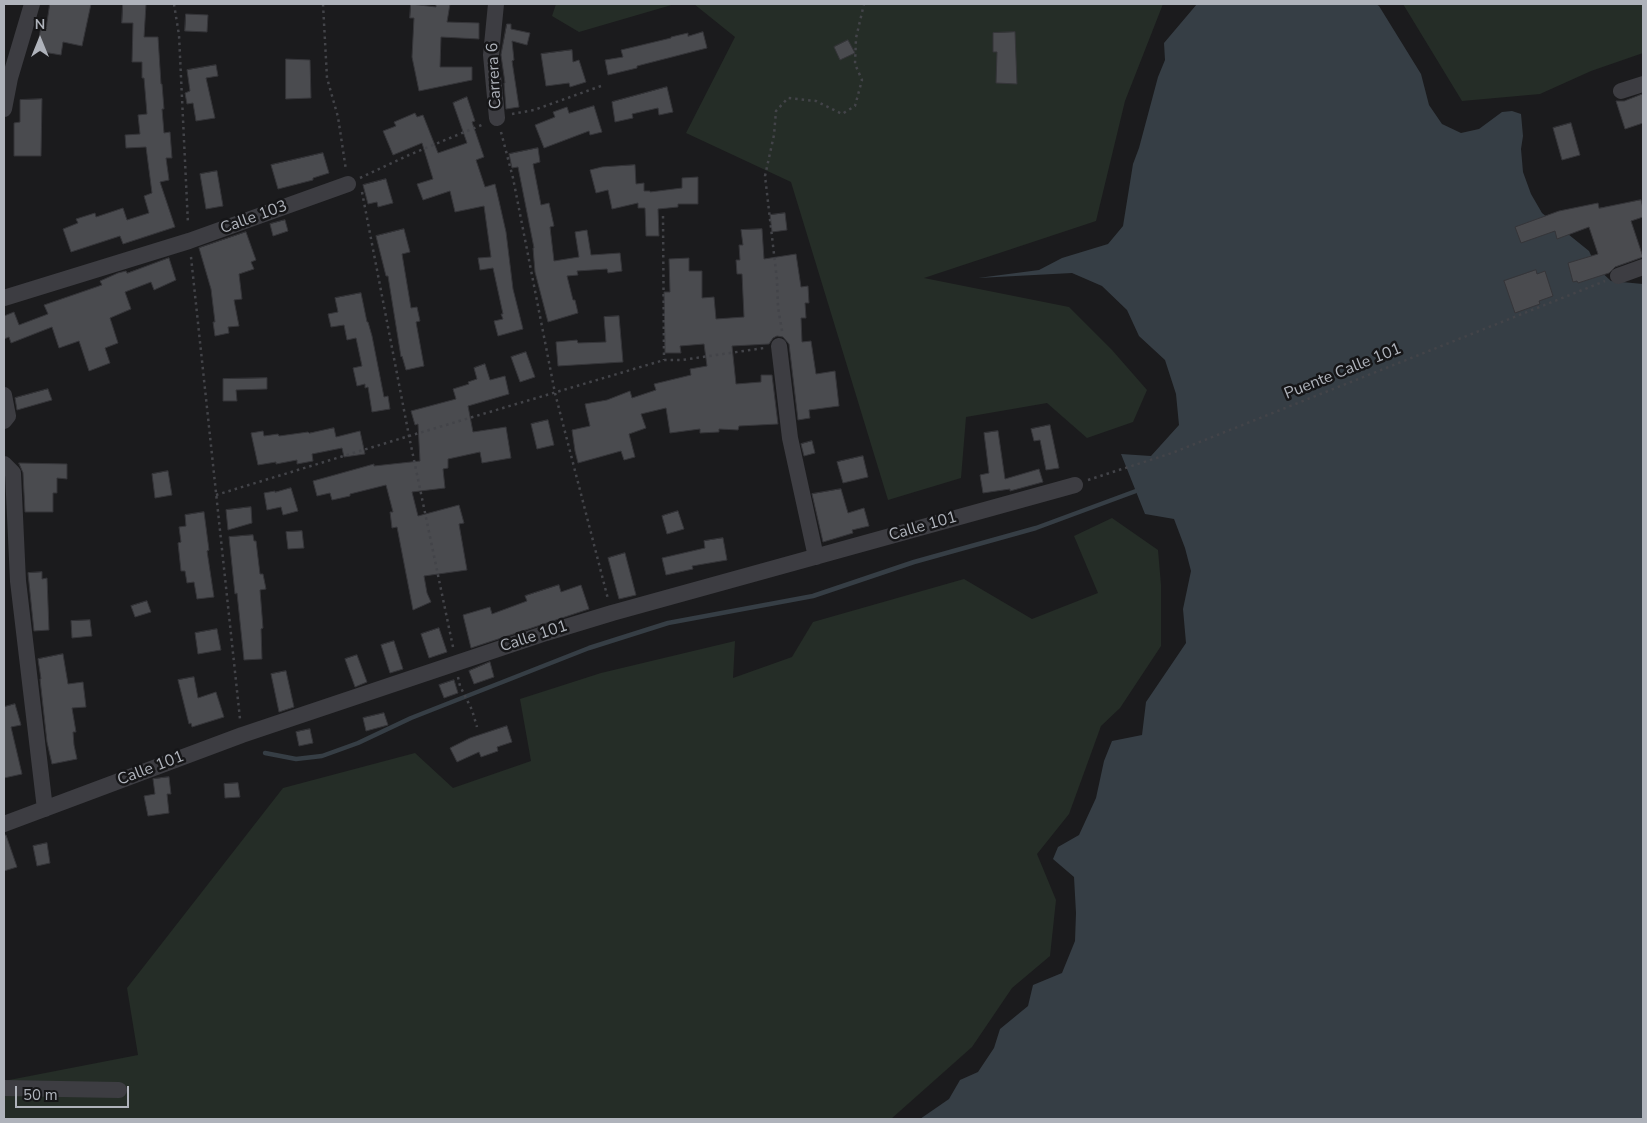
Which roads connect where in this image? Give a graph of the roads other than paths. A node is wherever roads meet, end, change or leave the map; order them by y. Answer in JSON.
{"nodes":[{"id":1,"x":32,"y":4,"type":"edge"},
{"id":2,"x":496,"y":4,"type":"edge"},
{"id":3,"x":1643,"y":84,"type":"edge"},
{"id":4,"x":1621,"y":91,"type":"dead end"},
{"id":5,"x":4,"y":109,"type":"edge"},
{"id":6,"x":497,"y":118,"type":"road end"},
{"id":7,"x":355,"y":186,"type":"road end"},
{"id":8,"x":1643,"y":267,"type":"edge"},
{"id":9,"x":1618,"y":276,"type":"road end"},
{"id":10,"x":4,"y":298,"type":"edge"},
{"id":11,"x":779,"y":346,"type":"road end"},
{"id":12,"x":4,"y":395,"type":"edge"},
{"id":13,"x":4,"y":421,"type":"edge"},
{"id":14,"x":4,"y":464,"type":"edge"},
{"id":15,"x":1075,"y":485,"type":"road end"},
{"id":16,"x":816,"y":557,"type":"junction"},
{"id":17,"x":45,"y":809,"type":"junction"},
{"id":18,"x":4,"y":824,"type":"edge"},
{"id":19,"x":4,"y":1088,"type":"edge"},
{"id":20,"x":119,"y":1090,"type":"dead end"}],
"edges":[{"from":1,"to":5,"type":"street"},
{"from":2,"to":6,"type":"street","name":"Carrera 6"},
{"from":3,"to":4,"type":"street"},
{"from":7,"to":10,"type":"street","name":"Calle 103"},
{"from":8,"to":9,"type":"street"},
{"from":11,"to":16,"type":"street"},
{"from":12,"to":13,"type":"street"},
{"from":14,"to":17,"type":"street"},
{"from":15,"to":16,"type":"street","name":"Calle 101"},
{"from":16,"to":17,"type":"street","name":"Calle 101"},
{"from":17,"to":18,"type":"street","name":"Calle 101"},
{"from":19,"to":20,"type":"street"}]}
